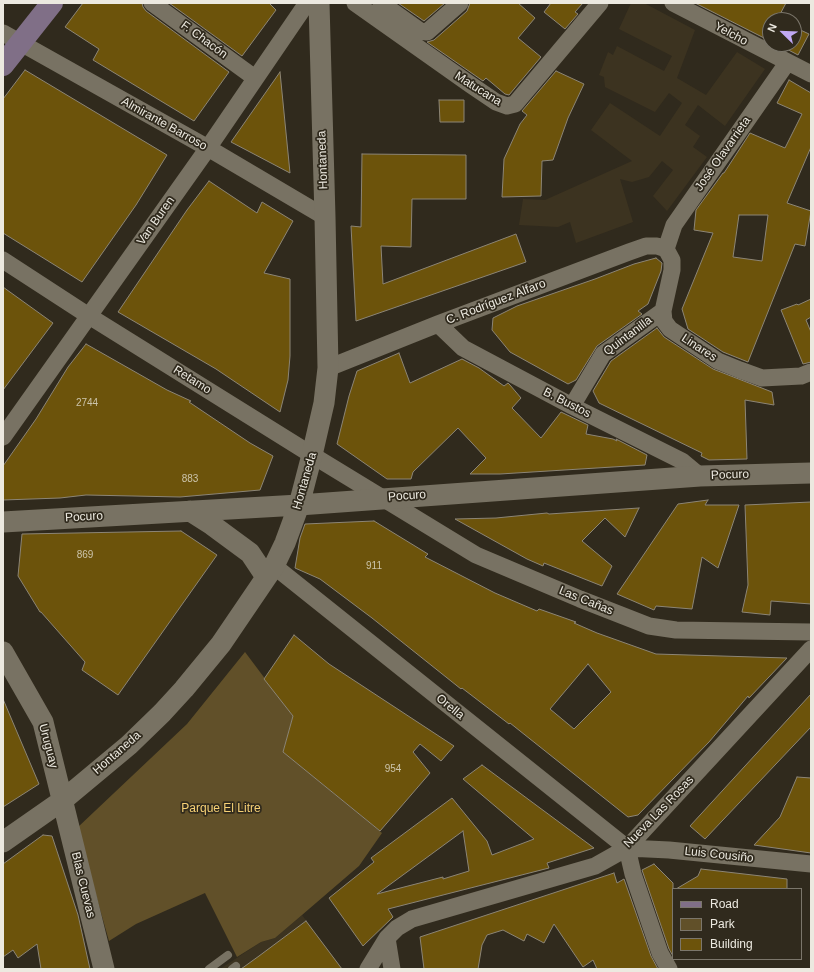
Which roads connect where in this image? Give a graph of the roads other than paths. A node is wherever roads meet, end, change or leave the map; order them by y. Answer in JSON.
{"nodes":[{"id":1,"x":52,"y":3,"type":"edge"},
{"id":2,"x":152,"y":3,"type":"edge"},
{"id":3,"x":307,"y":3,"type":"edge"},
{"id":4,"x":319,"y":3,"type":"edge"},
{"id":5,"x":355,"y":3,"type":"edge"},
{"id":6,"x":381,"y":3,"type":"edge"},
{"id":7,"x":460,"y":3,"type":"edge"},
{"id":8,"x":600,"y":3,"type":"edge"},
{"id":9,"x":673,"y":3,"type":"edge"},
{"id":10,"x":11,"y":38,"type":"edge"},
{"id":11,"x":787,"y":63,"type":"junction"},
{"id":12,"x":3,"y":65,"type":"edge"},
{"id":13,"x":811,"y":74,"type":"edge"},
{"id":14,"x":255,"y":78,"type":"junction"},
{"id":15,"x":208,"y":148,"type":"junction"},
{"id":16,"x":325,"y":216,"type":"junction"},
{"id":17,"x":666,"y":249,"type":"junction"},
{"id":18,"x":3,"y":260,"type":"edge"},
{"id":19,"x":662,"y":311,"type":"junction"},
{"id":20,"x":89,"y":316,"type":"junction"},
{"id":21,"x":438,"y":324,"type":"junction"},
{"id":22,"x":328,"y":368,"type":"junction"},
{"id":23,"x":811,"y":372,"type":"edge"},
{"id":24,"x":572,"y":406,"type":"junction"},
{"id":25,"x":3,"y":437,"type":"edge"},
{"id":26,"x":312,"y":455,"type":"junction"},
{"id":27,"x":811,"y":473,"type":"edge"},
{"id":28,"x":700,"y":476,"type":"junction"},
{"id":29,"x":381,"y":498,"type":"junction"},
{"id":30,"x":299,"y":505,"type":"junction"},
{"id":31,"x":190,"y":511,"type":"junction"},
{"id":32,"x":3,"y":522,"type":"edge"},
{"id":33,"x":270,"y":571,"type":"junction"},
{"id":34,"x":811,"y":632,"type":"edge"},
{"id":35,"x":811,"y":649,"type":"edge"},
{"id":36,"x":3,"y":652,"type":"edge"},
{"id":37,"x":63,"y":800,"type":"junction"},
{"id":38,"x":3,"y":842,"type":"edge"},
{"id":39,"x":627,"y":848,"type":"junction"},
{"id":40,"x":811,"y":864,"type":"edge"},
{"id":41,"x":387,"y":938,"type":"junction"},
{"id":42,"x":228,"y":955,"type":"dead end"},
{"id":43,"x":104,"y":969,"type":"edge"},
{"id":44,"x":209,"y":969,"type":"edge"},
{"id":45,"x":368,"y":969,"type":"edge"},
{"id":46,"x":392,"y":969,"type":"edge"},
{"id":47,"x":669,"y":969,"type":"edge"}],
"edges":[{"from":1,"to":10,"type":"main road"},
{"from":2,"to":14,"type":"street","name":"F. Chacón"},
{"from":3,"to":14,"type":"street","name":"Van Buren"},
{"from":4,"to":16,"type":"street","name":"Hontaneda"},
{"from":5,"to":8,"type":"street","name":"Matucana"},
{"from":6,"to":7,"type":"street"},
{"from":9,"to":11,"type":"street","name":"Yelcho"},
{"from":10,"to":12,"type":"main road"},
{"from":10,"to":15,"type":"street","name":"Almirante Barroso"},
{"from":11,"to":13,"type":"street","name":"Yelcho"},
{"from":11,"to":17,"type":"street","name":"José Olavarrieta"},
{"from":14,"to":15,"type":"street","name":"Van Buren"},
{"from":15,"to":16,"type":"street","name":"Almirante Barroso"},
{"from":15,"to":20,"type":"street","name":"Van Buren"},
{"from":16,"to":22,"type":"street","name":"Hontaneda"},
{"from":17,"to":19,"type":"street"},
{"from":17,"to":21,"type":"street","name":"C. Rodríguez Alfaro"},
{"from":18,"to":20,"type":"street","name":"Retamo"},
{"from":19,"to":23,"type":"street","name":"Linares"},
{"from":19,"to":24,"type":"street","name":"Quintanilla"},
{"from":20,"to":25,"type":"street","name":"Van Buren"},
{"from":20,"to":26,"type":"street","name":"Retamo"},
{"from":21,"to":22,"type":"street","name":"C. Rodríguez Alfaro"},
{"from":21,"to":24,"type":"street","name":"B. Bustos"},
{"from":22,"to":26,"type":"street","name":"Hontaneda"},
{"from":24,"to":28,"type":"street","name":"B. Bustos"},
{"from":26,"to":29,"type":"street","name":"Retamo"},
{"from":26,"to":30,"type":"street","name":"Hontaneda"},
{"from":27,"to":28,"type":"street","name":"Pocuro"},
{"from":28,"to":29,"type":"street","name":"Pocuro"},
{"from":29,"to":30,"type":"street","name":"Pocuro"},
{"from":29,"to":34,"type":"street","name":"Las Cañas"},
{"from":30,"to":31,"type":"street","name":"Pocuro"},
{"from":30,"to":33,"type":"street","name":"Hontaneda"},
{"from":31,"to":32,"type":"street","name":"Pocuro"},
{"from":31,"to":33,"type":"street"},
{"from":33,"to":37,"type":"street","name":"Hontaneda"},
{"from":33,"to":39,"type":"street","name":"Orella"},
{"from":35,"to":39,"type":"street","name":"Nueva Las Rosas"},
{"from":36,"to":37,"type":"street","name":"Uruguay"},
{"from":37,"to":38,"type":"street","name":"Hontaneda"},
{"from":37,"to":43,"type":"street","name":"Blas Cuevas"},
{"from":39,"to":40,"type":"street","name":"Luis Cousiño"},
{"from":39,"to":41,"type":"street","name":"Nueva Las Rosas"},
{"from":39,"to":47,"type":"street"},
{"from":41,"to":45,"type":"street","name":"Nueva Las Rosas"},
{"from":41,"to":46,"type":"street"},
{"from":42,"to":44,"type":"lane"}]}
